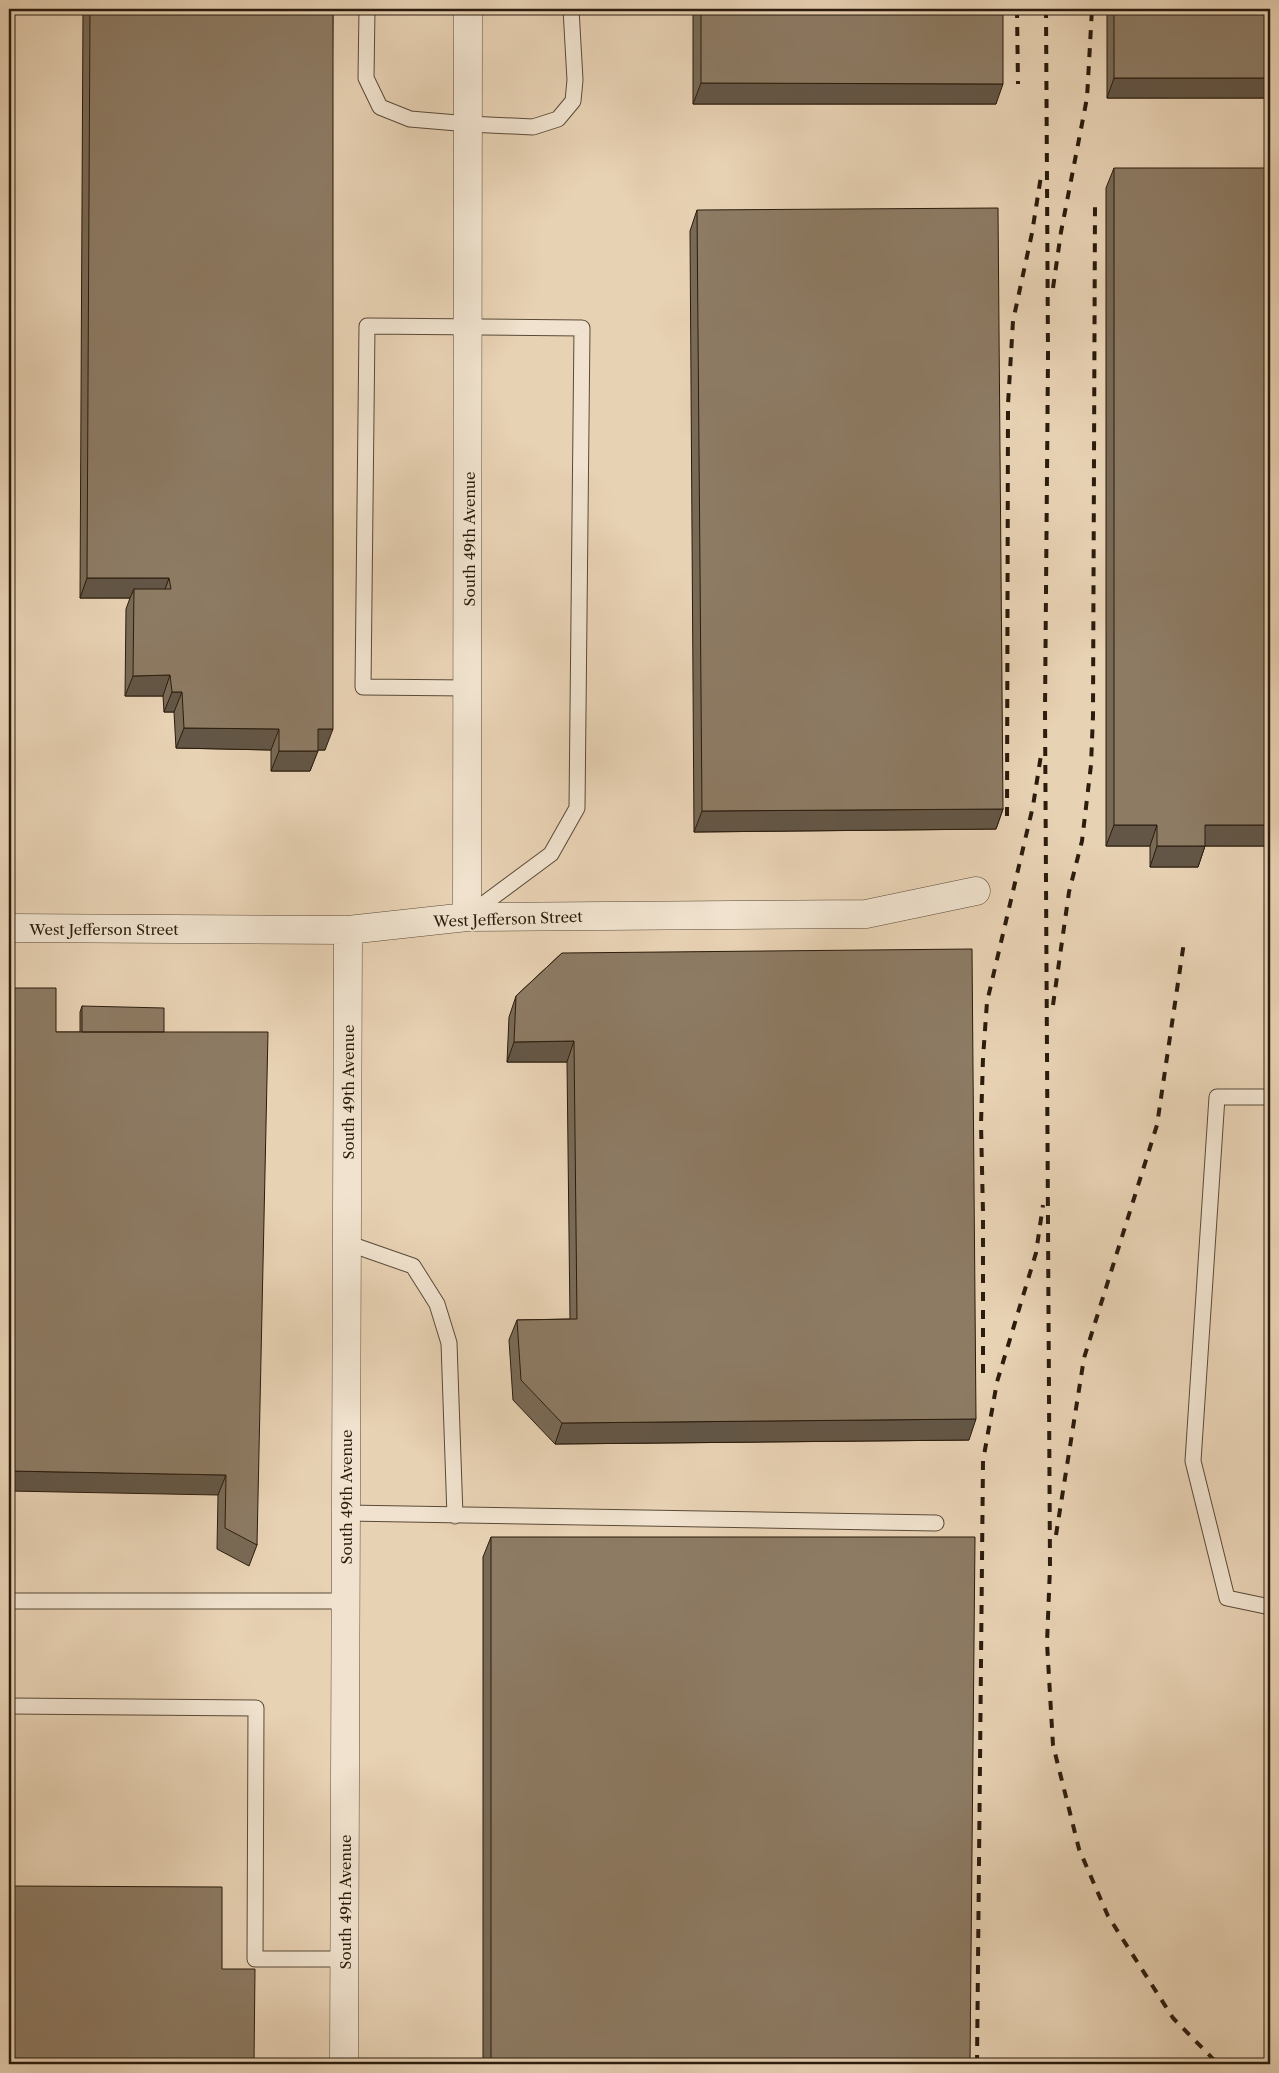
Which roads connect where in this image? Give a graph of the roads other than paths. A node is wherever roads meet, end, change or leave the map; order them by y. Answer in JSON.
{"nodes":[{"id":1,"x":367,"y":9,"type":"edge"},
{"id":2,"x":468,"y":9,"type":"edge"},
{"id":3,"x":572,"y":9,"type":"edge"},
{"id":4,"x":469,"y":124,"type":"junction"},
{"id":5,"x":469,"y":327,"type":"junction"},
{"id":6,"x":468,"y":688,"type":"junction"},
{"id":7,"x":976,"y":891,"type":"dead end"},
{"id":8,"x":467,"y":917,"type":"junction"},
{"id":9,"x":9,"y":928,"type":"edge"},
{"id":10,"x":348,"y":930,"type":"junction"},
{"id":11,"x":1270,"y":1097,"type":"edge"},
{"id":12,"x":348,"y":1243,"type":"junction"},
{"id":13,"x":346,"y":1513,"type":"junction"},
{"id":14,"x":455,"y":1516,"type":"junction"},
{"id":15,"x":936,"y":1523,"type":"dead end"},
{"id":16,"x":9,"y":1601,"type":"edge"},
{"id":17,"x":346,"y":1601,"type":"junction"},
{"id":18,"x":1270,"y":1607,"type":"edge"},
{"id":19,"x":9,"y":1706,"type":"edge"},
{"id":20,"x":345,"y":1959,"type":"junction"},
{"id":21,"x":344,"y":2064,"type":"edge"}],
"edges":[{"from":1,"to":4,"type":"lane"},
{"from":2,"to":4,"type":"street","name":"South 49th Avenue"},
{"from":3,"to":4,"type":"lane"},
{"from":4,"to":5,"type":"street","name":"South 49th Avenue"},
{"from":5,"to":6,"type":"street","name":"South 49th Avenue"},
{"from":5,"to":6,"type":"lane"},
{"from":5,"to":8,"type":"lane"},
{"from":6,"to":8,"type":"street","name":"South 49th Avenue"},
{"from":7,"to":8,"type":"street","name":"West Jefferson Street"},
{"from":8,"to":10,"type":"street","name":"West Jefferson Street"},
{"from":9,"to":10,"type":"street","name":"West Jefferson Street"},
{"from":10,"to":12,"type":"street","name":"South 49th Avenue"},
{"from":11,"to":18,"type":"lane"},
{"from":12,"to":13,"type":"street","name":"South 49th Avenue"},
{"from":12,"to":14,"type":"lane"},
{"from":13,"to":14,"type":"lane"},
{"from":13,"to":17,"type":"street","name":"South 49th Avenue"},
{"from":14,"to":15,"type":"lane"},
{"from":16,"to":17,"type":"lane"},
{"from":17,"to":20,"type":"street","name":"South 49th Avenue"},
{"from":19,"to":20,"type":"lane"},
{"from":20,"to":21,"type":"street","name":"South 49th Avenue"}]}
